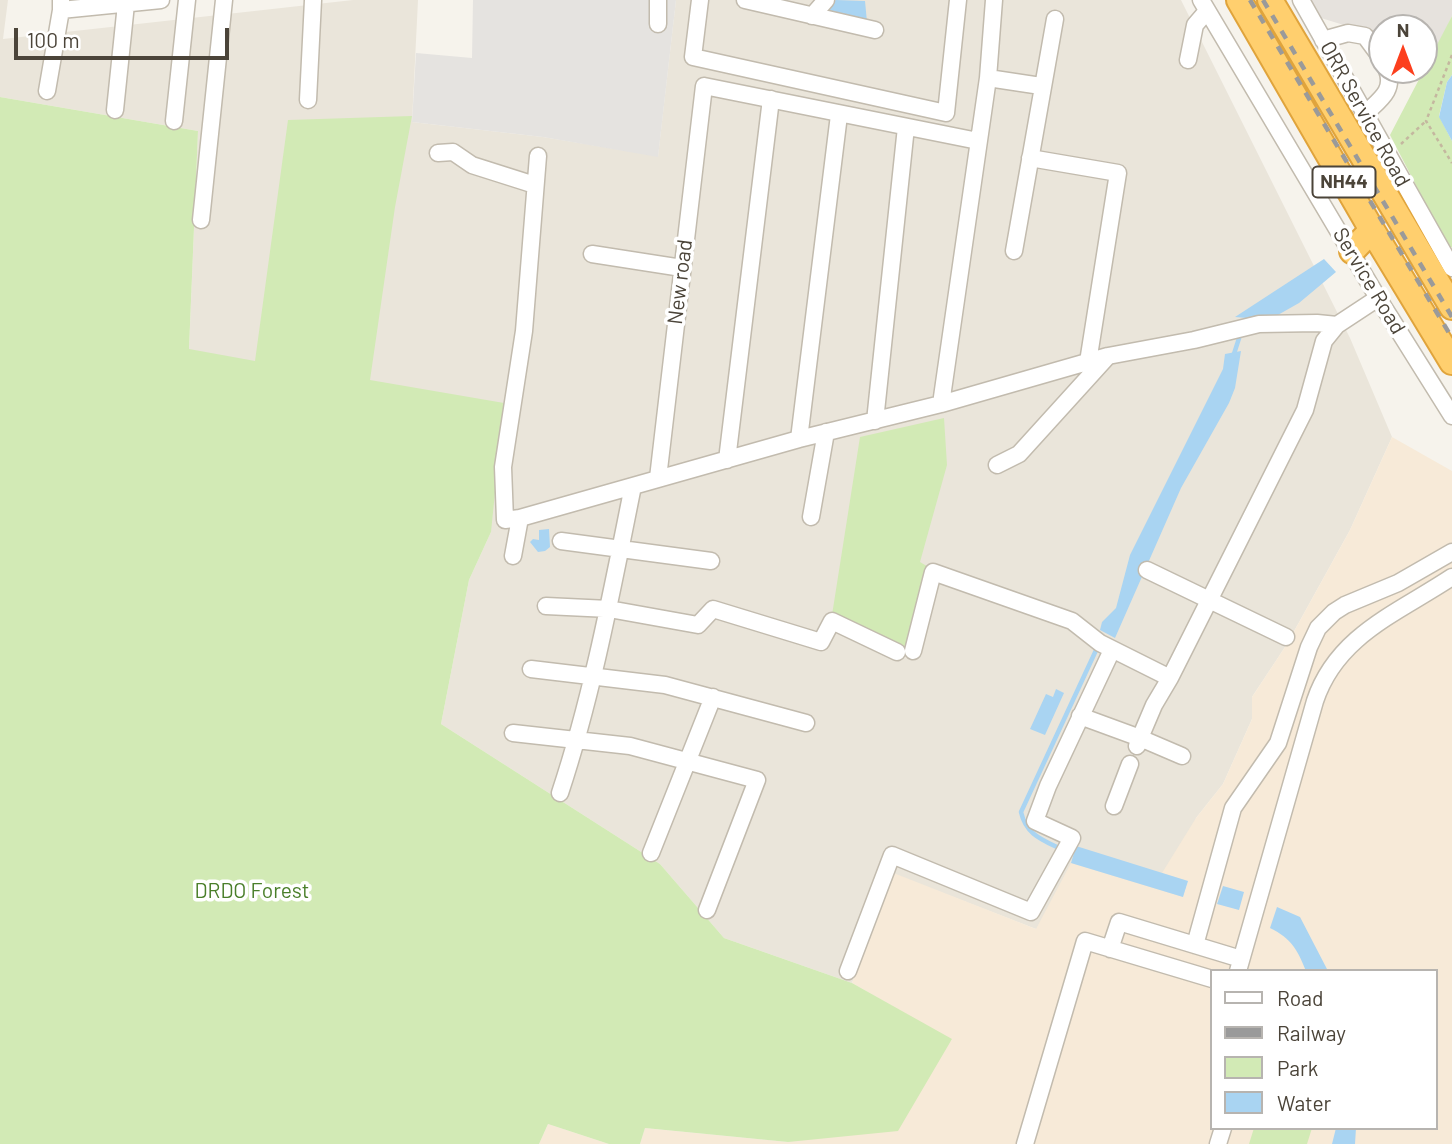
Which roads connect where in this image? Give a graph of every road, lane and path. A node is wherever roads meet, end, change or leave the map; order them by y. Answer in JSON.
{"nodes":[{"id":1,"x":161,"y":0,"type":"edge"},
{"id":2,"x":187,"y":0,"type":"edge"},
{"id":3,"x":224,"y":0,"type":"edge"},
{"id":4,"x":313,"y":0,"type":"edge"},
{"id":5,"x":658,"y":0,"type":"edge"},
{"id":6,"x":700,"y":0,"type":"edge"},
{"id":7,"x":745,"y":0,"type":"edge"},
{"id":8,"x":826,"y":0,"type":"edge"},
{"id":9,"x":958,"y":0,"type":"edge"},
{"id":10,"x":994,"y":0,"type":"edge"},
{"id":11,"x":1239,"y":0,"type":"edge"},
{"id":12,"x":1270,"y":0,"type":"edge"},
{"id":13,"x":1301,"y":0,"type":"edge"},
{"id":14,"x":126,"y":4,"type":"junction"},
{"id":15,"x":61,"y":5,"type":"edge"},
{"id":16,"x":1204,"y":5,"type":"edge"},
{"id":17,"x":812,"y":16,"type":"junction"},
{"id":18,"x":1055,"y":19,"type":"dead end"},
{"id":19,"x":658,"y":24,"type":"dead end"},
{"id":20,"x":875,"y":30,"type":"dead end"},
{"id":21,"x":1324,"y":40,"type":"junction"},
{"id":22,"x":1368,"y":40,"type":"edge"},
{"id":23,"x":1452,"y":55,"type":"edge"},
{"id":24,"x":1188,"y":60,"type":"dead end"},
{"id":25,"x":988,"y":78,"type":"junction"},
{"id":26,"x":1390,"y":84,"type":"edge"},
{"id":27,"x":1041,"y":86,"type":"junction"},
{"id":28,"x":47,"y":92,"type":"dead end"},
{"id":29,"x":771,"y":99,"type":"junction"},
{"id":30,"x":308,"y":100,"type":"dead end"},
{"id":31,"x":115,"y":110,"type":"dead end"},
{"id":32,"x":1365,"y":114,"type":"junction"},
{"id":33,"x":839,"y":115,"type":"junction"},
{"id":34,"x":174,"y":121,"type":"dead end"},
{"id":35,"x":1426,"y":121,"type":"junction"},
{"id":36,"x":906,"y":127,"type":"junction"},
{"id":37,"x":978,"y":141,"type":"junction"},
{"id":38,"x":438,"y":153,"type":"dead end"},
{"id":39,"x":538,"y":156,"type":"dead end"},
{"id":40,"x":1388,"y":156,"type":"junction"},
{"id":41,"x":1030,"y":159,"type":"junction"},
{"id":42,"x":1452,"y":163,"type":"edge"},
{"id":43,"x":535,"y":185,"type":"junction"},
{"id":44,"x":201,"y":220,"type":"dead end"},
{"id":45,"x":1372,"y":230,"type":"junction"},
{"id":46,"x":1014,"y":250,"type":"dead end"},
{"id":47,"x":1352,"y":251,"type":"junction"},
{"id":48,"x":592,"y":254,"type":"dead end"},
{"id":49,"x":682,"y":268,"type":"junction"},
{"id":50,"x":1452,"y":268,"type":"edge"},
{"id":51,"x":1378,"y":298,"type":"junction"},
{"id":52,"x":1452,"y":307,"type":"edge"},
{"id":53,"x":1338,"y":325,"type":"junction"},
{"id":54,"x":1108,"y":356,"type":"junction"},
{"id":55,"x":1088,"y":362,"type":"junction"},
{"id":56,"x":1452,"y":362,"type":"edge"},
{"id":57,"x":941,"y":404,"type":"junction"},
{"id":58,"x":1452,"y":416,"type":"edge"},
{"id":59,"x":874,"y":421,"type":"junction"},
{"id":60,"x":826,"y":432,"type":"junction"},
{"id":61,"x":799,"y":439,"type":"junction"},
{"id":62,"x":727,"y":460,"type":"junction"},
{"id":63,"x":997,"y":465,"type":"dead end"},
{"id":64,"x":658,"y":478,"type":"junction"},
{"id":65,"x":634,"y":486,"type":"junction"},
{"id":66,"x":811,"y":517,"type":"dead end"},
{"id":67,"x":520,"y":518,"type":"junction"},
{"id":68,"x":561,"y":541,"type":"dead end"},
{"id":69,"x":621,"y":549,"type":"junction"},
{"id":70,"x":1452,"y":552,"type":"edge"},
{"id":71,"x":513,"y":556,"type":"dead end"},
{"id":72,"x":711,"y":561,"type":"dead end"},
{"id":73,"x":1435,"y":562,"type":"junction"},
{"id":74,"x":1147,"y":570,"type":"dead end"},
{"id":75,"x":1449,"y":579,"type":"edge"},
{"id":76,"x":1208,"y":599,"type":"junction"},
{"id":77,"x":546,"y":606,"type":"dead end"},
{"id":78,"x":609,"y":609,"type":"junction"},
{"id":79,"x":1286,"y":638,"type":"dead end"},
{"id":80,"x":1106,"y":646,"type":"junction"},
{"id":81,"x":531,"y":669,"type":"dead end"},
{"id":82,"x":593,"y":675,"type":"junction"},
{"id":83,"x":1170,"y":678,"type":"junction"},
{"id":84,"x":713,"y":697,"type":"junction"},
{"id":85,"x":1080,"y":716,"type":"junction"},
{"id":86,"x":806,"y":723,"type":"dead end"},
{"id":87,"x":513,"y":733,"type":"dead end"},
{"id":88,"x":578,"y":739,"type":"junction"},
{"id":89,"x":1138,"y":743,"type":"junction"},
{"id":90,"x":1182,"y":755,"type":"dead end"},
{"id":91,"x":688,"y":760,"type":"junction"},
{"id":92,"x":1130,"y":764,"type":"dead end"},
{"id":93,"x":559,"y":793,"type":"dead end"},
{"id":94,"x":1114,"y":806,"type":"dead end"},
{"id":95,"x":651,"y":853,"type":"dead end"},
{"id":96,"x":707,"y":911,"type":"dead end"},
{"id":97,"x":1195,"y":945,"type":"junction"},
{"id":98,"x":1110,"y":949,"type":"junction"},
{"id":99,"x":1239,"y":965,"type":"edge"},
{"id":100,"x":848,"y":971,"type":"dead end"},
{"id":101,"x":1210,"y":978,"type":"edge"},
{"id":102,"x":1025,"y":1144,"type":"edge"}],
"edges":[{"from":1,"to":14,"type":"street"},
{"from":2,"to":34,"type":"street"},
{"from":3,"to":44,"type":"street"},
{"from":4,"to":30,"type":"street"},
{"from":5,"to":19,"type":"street"},
{"from":6,"to":9,"type":"street"},
{"from":7,"to":17,"type":"street"},
{"from":8,"to":17,"type":"street"},
{"from":10,"to":25,"type":"street"},
{"from":11,"to":45,"type":"highway","number":"NH44"},
{"from":12,"to":52,"type":"highway","number":"NH44"},
{"from":13,"to":21,"type":"street","name":"ORR Service Road"},
{"from":14,"to":15,"type":"street"},
{"from":14,"to":31,"type":"street"},
{"from":15,"to":28,"type":"street"},
{"from":16,"to":24,"type":"street"},
{"from":16,"to":47,"type":"street","name":"Service Road"},
{"from":17,"to":20,"type":"street"},
{"from":18,"to":27,"type":"street"},
{"from":21,"to":22,"type":"street"},
{"from":21,"to":32,"type":"street","name":"ORR Service Road"},
{"from":23,"to":35,"type":"path"},
{"from":25,"to":27,"type":"street"},
{"from":25,"to":37,"type":"street"},
{"from":26,"to":32,"type":"street"},
{"from":27,"to":41,"type":"street"},
{"from":29,"to":33,"type":"street"},
{"from":29,"to":49,"type":"street","name":"New road"},
{"from":29,"to":62,"type":"street"},
{"from":32,"to":40,"type":"street","name":"ORR Service Road"},
{"from":33,"to":36,"type":"street"},
{"from":33,"to":61,"type":"street"},
{"from":35,"to":40,"type":"path"},
{"from":35,"to":42,"type":"path"},
{"from":36,"to":37,"type":"street"},
{"from":36,"to":59,"type":"street"},
{"from":37,"to":57,"type":"street"},
{"from":38,"to":43,"type":"street"},
{"from":39,"to":43,"type":"street"},
{"from":40,"to":50,"type":"street","name":"ORR Service Road"},
{"from":41,"to":46,"type":"street"},
{"from":41,"to":55,"type":"street"},
{"from":43,"to":67,"type":"street"},
{"from":45,"to":47,"type":"highway"},
{"from":45,"to":56,"type":"highway","number":"NH44"},
{"from":47,"to":51,"type":"street","name":"Service Road"},
{"from":48,"to":49,"type":"street"},
{"from":49,"to":64,"type":"street","name":"New road"},
{"from":51,"to":53,"type":"street"},
{"from":51,"to":58,"type":"street","name":"Service Road"},
{"from":53,"to":54,"type":"street"},
{"from":53,"to":76,"type":"street"},
{"from":54,"to":55,"type":"street"},
{"from":54,"to":63,"type":"street"},
{"from":55,"to":57,"type":"street"},
{"from":57,"to":59,"type":"street"},
{"from":59,"to":60,"type":"street"},
{"from":60,"to":61,"type":"street"},
{"from":60,"to":66,"type":"street"},
{"from":61,"to":62,"type":"street"},
{"from":62,"to":64,"type":"street"},
{"from":64,"to":65,"type":"street"},
{"from":65,"to":67,"type":"street"},
{"from":65,"to":69,"type":"street"},
{"from":67,"to":71,"type":"street"},
{"from":68,"to":69,"type":"street"},
{"from":69,"to":72,"type":"street"},
{"from":69,"to":78,"type":"street"},
{"from":70,"to":73,"type":"street"},
{"from":73,"to":75,"type":"street"},
{"from":73,"to":97,"type":"street"},
{"from":74,"to":76,"type":"street"},
{"from":75,"to":99,"type":"street"},
{"from":76,"to":79,"type":"street"},
{"from":76,"to":83,"type":"street"},
{"from":77,"to":78,"type":"street"},
{"from":78,"to":80,"type":"street"},
{"from":78,"to":82,"type":"street"},
{"from":80,"to":83,"type":"street"},
{"from":80,"to":85,"type":"street"},
{"from":81,"to":82,"type":"street"},
{"from":82,"to":84,"type":"street"},
{"from":82,"to":88,"type":"street"},
{"from":83,"to":89,"type":"street"},
{"from":84,"to":86,"type":"street"},
{"from":84,"to":91,"type":"street"},
{"from":85,"to":89,"type":"street"},
{"from":85,"to":100,"type":"street"},
{"from":87,"to":88,"type":"street"},
{"from":88,"to":91,"type":"street"},
{"from":88,"to":93,"type":"street"},
{"from":89,"to":90,"type":"street"},
{"from":91,"to":95,"type":"street"},
{"from":91,"to":96,"type":"street"},
{"from":92,"to":94,"type":"street"},
{"from":97,"to":98,"type":"street"},
{"from":97,"to":99,"type":"street"},
{"from":98,"to":101,"type":"street"},
{"from":98,"to":102,"type":"street"}]}
